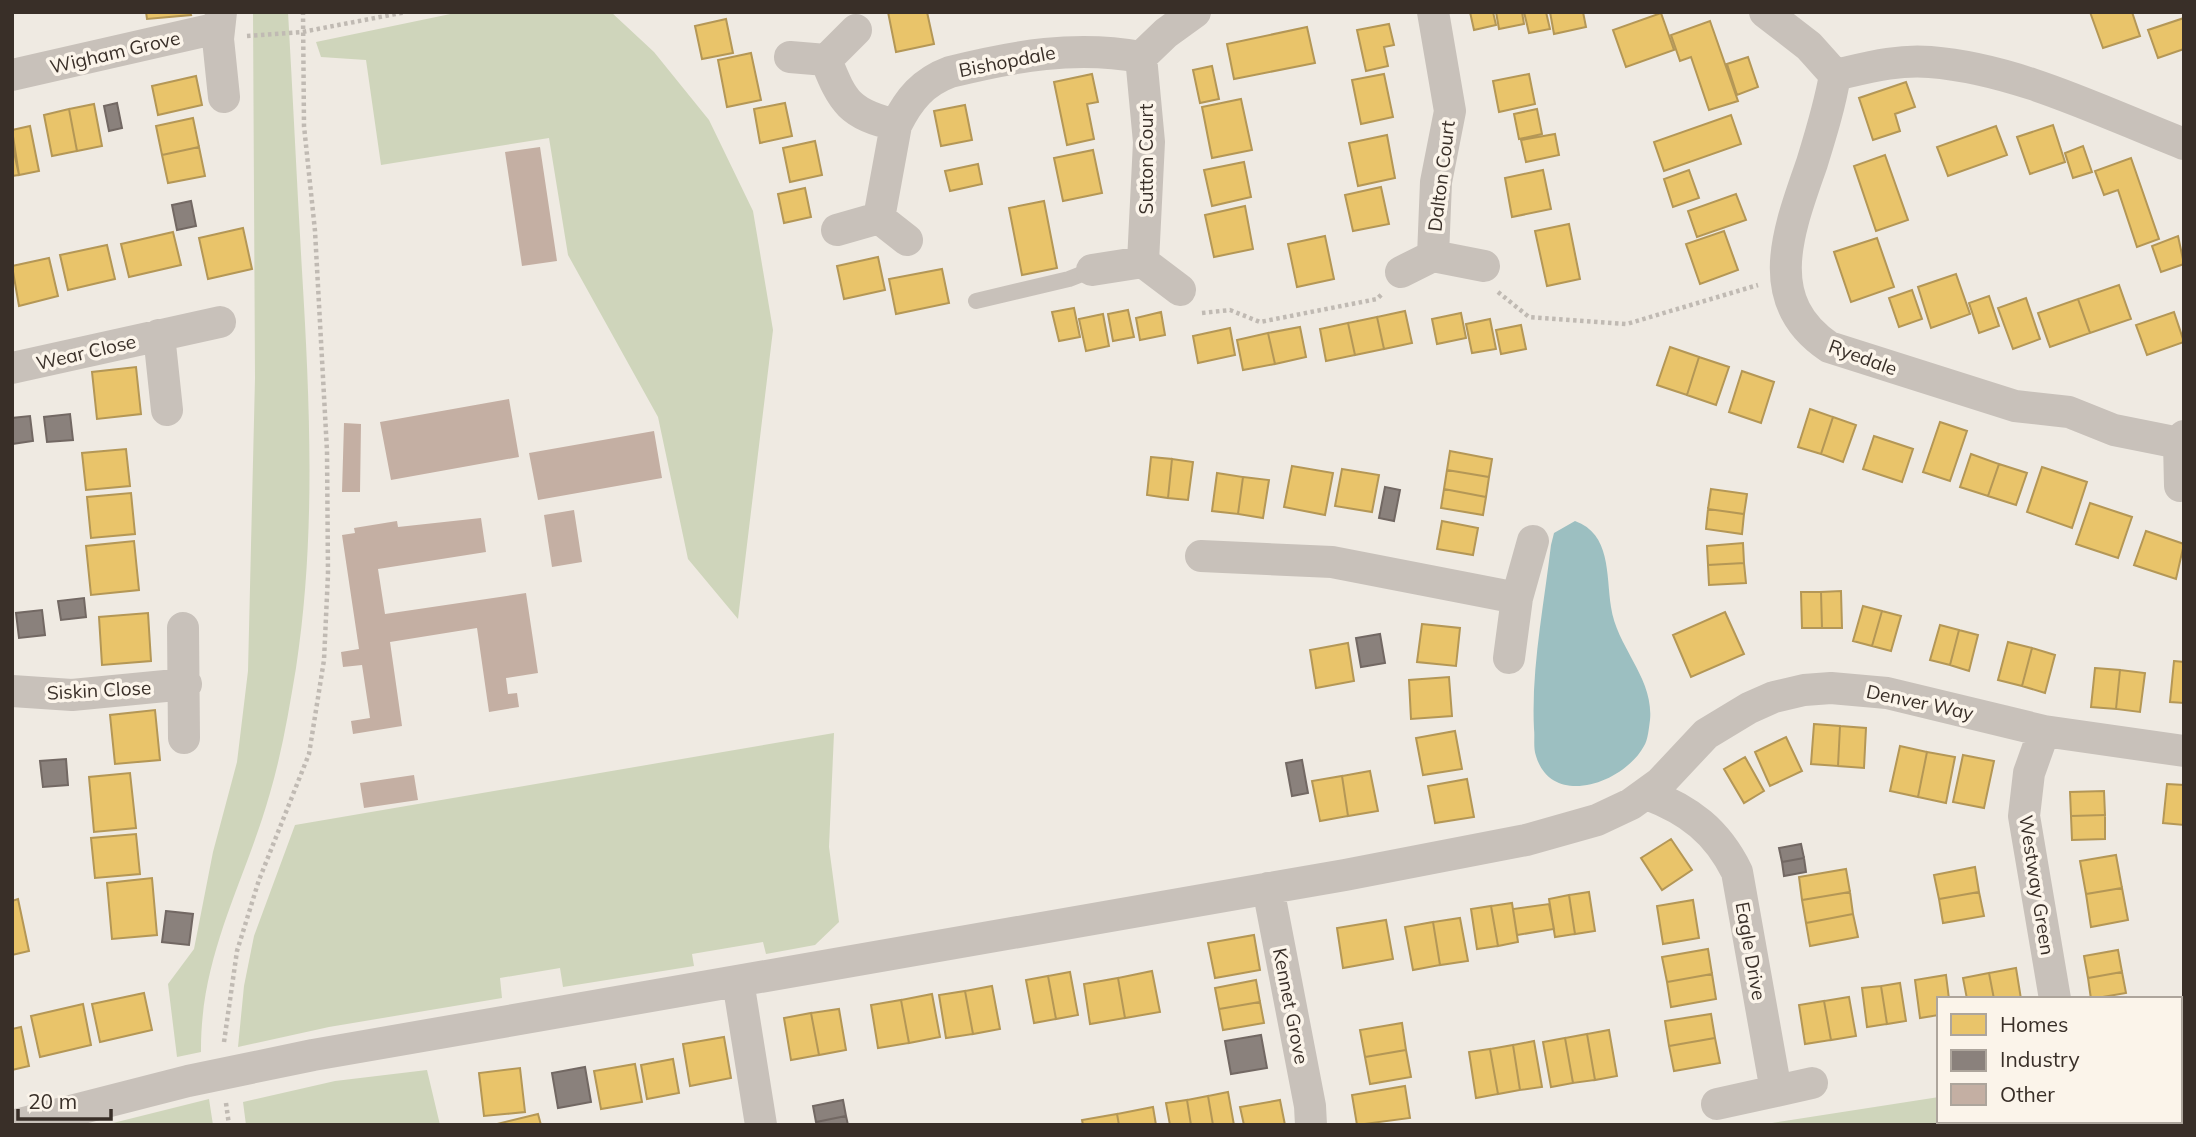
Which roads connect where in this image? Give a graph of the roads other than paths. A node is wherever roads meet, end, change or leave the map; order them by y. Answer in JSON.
{"nodes":[{"id":1,"x":1195,"y":12,"type":"edge"},
{"id":2,"x":1433,"y":12,"type":"edge"},
{"id":3,"x":1765,"y":12,"type":"edge"},
{"id":4,"x":219,"y":27,"type":"edge"},
{"id":5,"x":856,"y":30,"type":"dead end"},
{"id":6,"x":790,"y":57,"type":"dead end"},
{"id":7,"x":1141,"y":57,"type":"junction"},
{"id":8,"x":825,"y":60,"type":"junction"},
{"id":9,"x":12,"y":75,"type":"edge"},
{"id":10,"x":1835,"y":75,"type":"junction"},
{"id":11,"x":224,"y":97,"type":"dead end"},
{"id":12,"x":896,"y":125,"type":"junction"},
{"id":13,"x":2184,"y":144,"type":"edge"},
{"id":14,"x":879,"y":218,"type":"junction"},
{"id":15,"x":837,"y":230,"type":"dead end"},
{"id":16,"x":907,"y":240,"type":"dead end"},
{"id":17,"x":1433,"y":256,"type":"junction"},
{"id":18,"x":1143,"y":262,"type":"junction"},
{"id":19,"x":1483,"y":266,"type":"road end"},
{"id":20,"x":1092,"y":270,"type":"joint"},
{"id":21,"x":1401,"y":272,"type":"road end"},
{"id":22,"x":1180,"y":290,"type":"road end"},
{"id":23,"x":976,"y":301,"type":"dead end"},
{"id":24,"x":220,"y":322,"type":"dead end"},
{"id":25,"x":159,"y":335,"type":"junction"},
{"id":26,"x":12,"y":369,"type":"edge"},
{"id":27,"x":167,"y":410,"type":"dead end"},
{"id":28,"x":2182,"y":440,"type":"edge"},
{"id":29,"x":2180,"y":486,"type":"dead end"},
{"id":30,"x":1533,"y":541,"type":"dead end"},
{"id":31,"x":1201,"y":556,"type":"dead end"},
{"id":32,"x":1517,"y":598,"type":"junction"},
{"id":33,"x":183,"y":628,"type":"dead end"},
{"id":34,"x":1509,"y":658,"type":"dead end"},
{"id":35,"x":186,"y":684,"type":"junction"},
{"id":36,"x":12,"y":691,"type":"edge"},
{"id":37,"x":2044,"y":731,"type":"junction"},
{"id":38,"x":184,"y":738,"type":"dead end"},
{"id":39,"x":2184,"y":751,"type":"edge"},
{"id":40,"x":1647,"y":794,"type":"junction"},
{"id":41,"x":1268,"y":888,"type":"junction"},
{"id":42,"x":738,"y":981,"type":"junction"},
{"id":43,"x":2056,"y":997,"type":"edge"},
{"id":44,"x":1812,"y":1083,"type":"dead end"},
{"id":45,"x":1776,"y":1091,"type":"junction"},
{"id":46,"x":1717,"y":1104,"type":"dead end"},
{"id":47,"x":16,"y":1125,"type":"edge"},
{"id":48,"x":761,"y":1125,"type":"edge"},
{"id":49,"x":1311,"y":1125,"type":"edge"}],
"edges":[{"from":1,"to":7,"type":"street"},
{"from":2,"to":17,"type":"street","name":"Dalton Court"},
{"from":3,"to":10,"type":"street"},
{"from":4,"to":9,"type":"street","name":"Wigham Grove"},
{"from":4,"to":11,"type":"street"},
{"from":5,"to":8,"type":"street"},
{"from":6,"to":8,"type":"street"},
{"from":7,"to":12,"type":"street","name":"Bishopdale"},
{"from":7,"to":18,"type":"street","name":"Sutton Court"},
{"from":8,"to":12,"type":"street"},
{"from":10,"to":13,"type":"street"},
{"from":10,"to":28,"type":"street","name":"Ryedale"},
{"from":12,"to":14,"type":"street","name":"Bishopdale"},
{"from":14,"to":15,"type":"street"},
{"from":14,"to":16,"type":"street"},
{"from":17,"to":19,"type":"street","name":"Dalton Court"},
{"from":17,"to":21,"type":"street","name":"Dalton Court"},
{"from":18,"to":20,"type":"street"},
{"from":18,"to":22,"type":"street"},
{"from":20,"to":23,"type":"lane"},
{"from":24,"to":25,"type":"street","name":"Wear Close"},
{"from":25,"to":26,"type":"street","name":"Wear Close"},
{"from":25,"to":27,"type":"street","name":"Wear Close"},
{"from":28,"to":29,"type":"street","name":"Ryedale"},
{"from":30,"to":32,"type":"street"},
{"from":31,"to":32,"type":"street"},
{"from":32,"to":34,"type":"street"},
{"from":33,"to":35,"type":"street"},
{"from":35,"to":36,"type":"street","name":"Siskin Close"},
{"from":35,"to":38,"type":"street"},
{"from":37,"to":39,"type":"street","name":"Denver Way"},
{"from":37,"to":40,"type":"street","name":"Denver Way"},
{"from":37,"to":43,"type":"street","name":"Westway Green"},
{"from":40,"to":41,"type":"street","name":"Denver Way"},
{"from":40,"to":45,"type":"street","name":"Eagle Drive"},
{"from":41,"to":42,"type":"street","name":"Denver Way"},
{"from":41,"to":49,"type":"street","name":"Kennet Grove"},
{"from":42,"to":47,"type":"street","name":"Denver Way"},
{"from":42,"to":48,"type":"street"},
{"from":44,"to":45,"type":"street"},
{"from":45,"to":46,"type":"street"}]}
